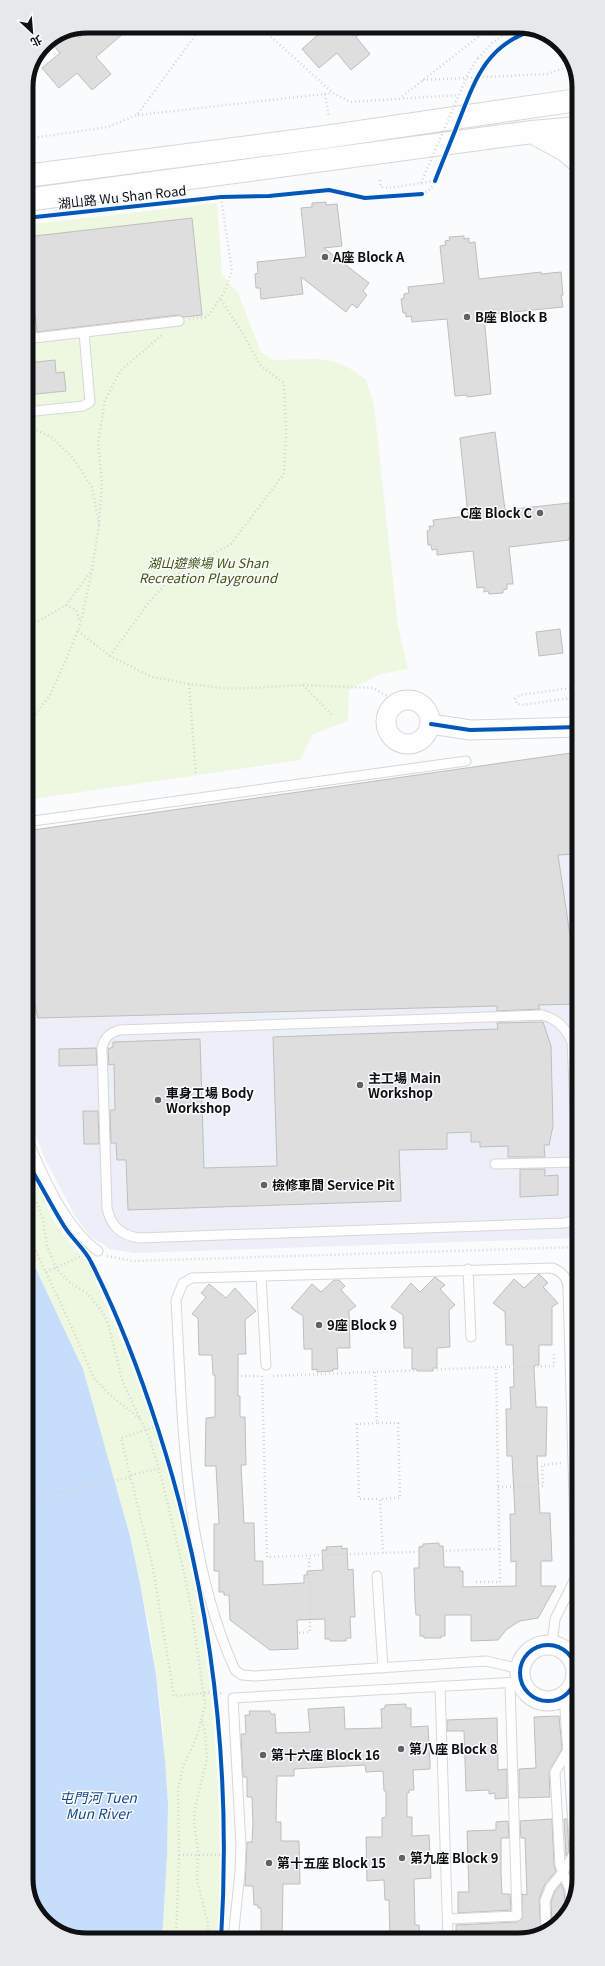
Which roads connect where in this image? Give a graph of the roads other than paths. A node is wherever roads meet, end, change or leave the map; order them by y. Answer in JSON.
{"nodes":[{"id":1,"x":572,"y":101,"type":"edge"},
{"id":2,"x":572,"y":129,"type":"edge"},
{"id":3,"x":532,"y":132,"type":"junction"},
{"id":4,"x":572,"y":156,"type":"edge"},
{"id":5,"x":33,"y":175,"type":"edge"},
{"id":6,"x":33,"y":199,"type":"edge"},
{"id":7,"x":180,"y":321,"type":"road end"},
{"id":8,"x":84,"y":333,"type":"junction"},
{"id":9,"x":33,"y":338,"type":"edge"},
{"id":10,"x":33,"y":411,"type":"edge"},
{"id":11,"x":431,"y":724,"type":"junction"},
{"id":12,"x":572,"y":727,"type":"edge"},
{"id":13,"x":466,"y":761,"type":"dead end"},
{"id":14,"x":33,"y":821,"type":"edge"},
{"id":15,"x":572,"y":1042,"type":"edge"},
{"id":16,"x":33,"y":1154,"type":"edge"},
{"id":17,"x":572,"y":1162,"type":"edge"},
{"id":18,"x":495,"y":1164,"type":"dead end"},
{"id":19,"x":572,"y":1221,"type":"edge"},
{"id":20,"x":98,"y":1251,"type":"road end"},
{"id":21,"x":468,"y":1269,"type":"junction"},
{"id":22,"x":261,"y":1276,"type":"junction"},
{"id":23,"x":471,"y":1337,"type":"dead end"},
{"id":24,"x":266,"y":1365,"type":"dead end"},
{"id":25,"x":572,"y":1440,"type":"edge"},
{"id":26,"x":377,"y":1576,"type":"dead end"},
{"id":27,"x":572,"y":1584,"type":"edge"},
{"id":28,"x":552,"y":1645,"type":"junction"},
{"id":29,"x":572,"y":1656,"type":"edge"},
{"id":30,"x":383,"y":1668,"type":"junction"},
{"id":31,"x":517,"y":1678,"type":"junction"},
{"id":32,"x":440,"y":1686,"type":"junction"},
{"id":33,"x":570,"y":1693,"type":"edge"},
{"id":34,"x":568,"y":1750,"type":"junction"},
{"id":35,"x":572,"y":1754,"type":"edge"},
{"id":36,"x":572,"y":1796,"type":"edge"},
{"id":37,"x":572,"y":1861,"type":"edge"},
{"id":38,"x":564,"y":1872,"type":"junction"},
{"id":39,"x":571,"y":1889,"type":"edge"},
{"id":40,"x":448,"y":1919,"type":"junction"},
{"id":41,"x":546,"y":1925,"type":"edge"},
{"id":42,"x":234,"y":1933,"type":"edge"},
{"id":43,"x":448,"y":1933,"type":"edge"}],
"edges":[{"from":1,"to":5,"type":"main road"},
{"from":2,"to":3,"type":"main road","name":"湖山路 Wu Shan Road"},
{"from":3,"to":4,"type":"main road"},
{"from":3,"to":6,"type":"main road","name":"湖山路 Wu Shan Road"},
{"from":7,"to":8,"type":"lane"},
{"from":8,"to":9,"type":"lane"},
{"from":8,"to":10,"type":"lane"},
{"from":11,"to":11,"type":"street"},
{"from":11,"to":12,"type":"street"},
{"from":13,"to":14,"type":"lane"},
{"from":15,"to":19,"type":"lane"},
{"from":16,"to":20,"type":"lane"},
{"from":17,"to":18,"type":"lane"},
{"from":21,"to":22,"type":"lane"},
{"from":21,"to":23,"type":"lane"},
{"from":21,"to":25,"type":"lane"},
{"from":22,"to":24,"type":"lane"},
{"from":22,"to":30,"type":"lane"},
{"from":26,"to":30,"type":"lane"},
{"from":27,"to":28,"type":"lane"},
{"from":28,"to":29,"type":"street"},
{"from":28,"to":31,"type":"street"},
{"from":30,"to":31,"type":"lane"},
{"from":31,"to":32,"type":"lane"},
{"from":31,"to":33,"type":"street"},
{"from":31,"to":40,"type":"lane"},
{"from":32,"to":40,"type":"lane"},
{"from":32,"to":42,"type":"lane"},
{"from":33,"to":34,"type":"lane"},
{"from":34,"to":35,"type":"lane"},
{"from":34,"to":36,"type":"lane"},
{"from":34,"to":38,"type":"lane"},
{"from":37,"to":38,"type":"lane"},
{"from":38,"to":39,"type":"lane"},
{"from":38,"to":41,"type":"lane"},
{"from":40,"to":43,"type":"lane"}]}
